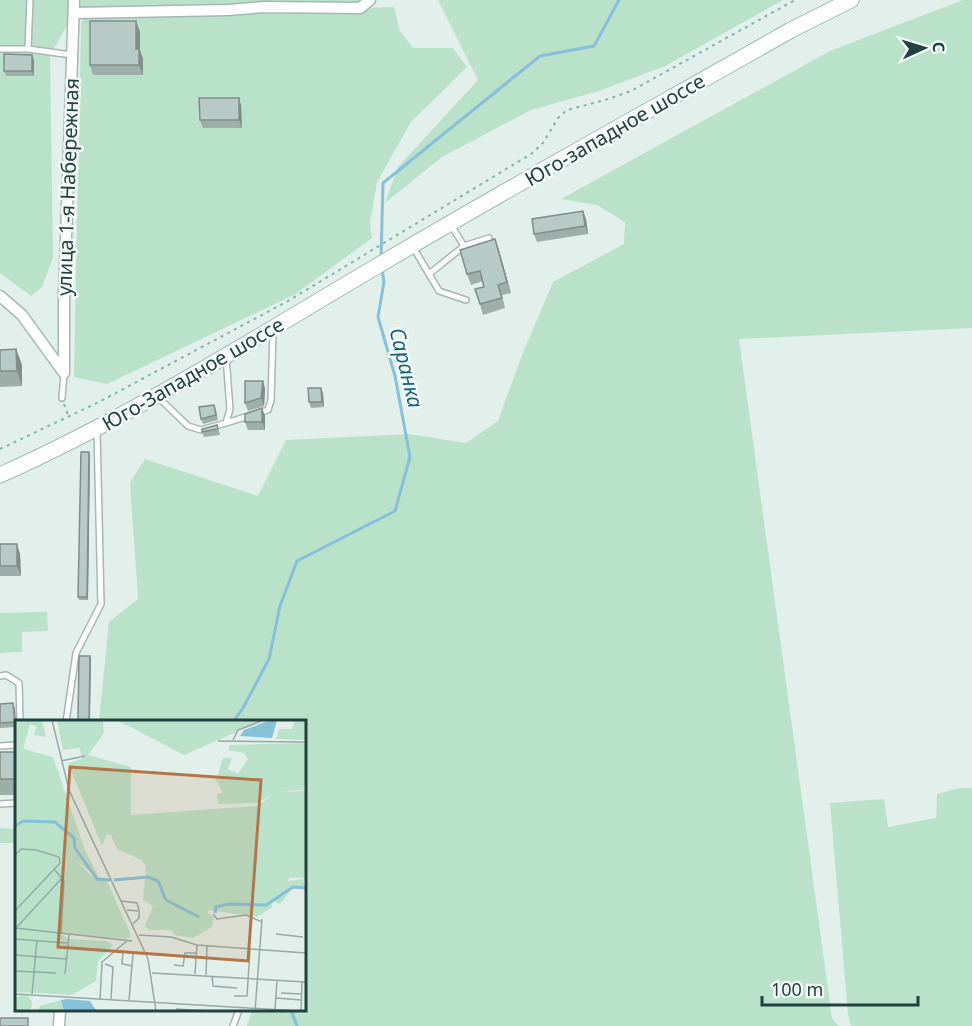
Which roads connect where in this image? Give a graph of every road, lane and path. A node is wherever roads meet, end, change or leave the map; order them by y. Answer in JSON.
{"nodes":[{"id":1,"x":30,"y":0,"type":"edge"},
{"id":2,"x":74,"y":0,"type":"edge"},
{"id":3,"x":370,"y":0,"type":"edge"},
{"id":4,"x":795,"y":0,"type":"edge"},
{"id":5,"x":851,"y":0,"type":"edge"},
{"id":6,"x":74,"y":14,"type":"junction"},
{"id":7,"x":0,"y":49,"type":"edge"},
{"id":8,"x":28,"y":49,"type":"junction"},
{"id":9,"x":73,"y":55,"type":"junction"},
{"id":10,"x":451,"y":224,"type":"junction"},
{"id":11,"x":489,"y":238,"type":"edge"},
{"id":12,"x":412,"y":246,"type":"junction"},
{"id":13,"x":464,"y":246,"type":"junction"},
{"id":14,"x":381,"y":264,"type":"joint"},
{"id":15,"x":429,"y":274,"type":"junction"},
{"id":16,"x":0,"y":296,"type":"edge"},
{"id":17,"x":466,"y":300,"type":"dead end"},
{"id":18,"x":273,"y":329,"type":"junction"},
{"id":19,"x":226,"y":356,"type":"junction"},
{"id":20,"x":64,"y":373,"type":"junction"},
{"id":21,"x":156,"y":395,"type":"junction"},
{"id":22,"x":62,"y":398,"type":"joint"},
{"id":23,"x":68,"y":416,"type":"junction"},
{"id":24,"x":226,"y":423,"type":"junction"},
{"id":25,"x":97,"y":429,"type":"junction"},
{"id":26,"x":0,"y":449,"type":"edge"},
{"id":27,"x":0,"y":475,"type":"edge"},
{"id":28,"x":0,"y":676,"type":"edge"},
{"id":29,"x":20,"y":720,"type":"edge"},
{"id":30,"x":66,"y":720,"type":"edge"},
{"id":31,"x":15,"y":745,"type":"edge"},
{"id":32,"x":0,"y":746,"type":"edge"},
{"id":33,"x":239,"y":1011,"type":"edge"},
{"id":34,"x":233,"y":1026,"type":"edge"}],
"edges":[{"from":1,"to":8,"type":"lane"},
{"from":2,"to":6,"type":"street","name":"улица 1-я Набережная"},
{"from":3,"to":6,"type":"street"},
{"from":4,"to":23,"type":"path"},
{"from":5,"to":10,"type":"main road","name":"Юго-западное шоссе"},
{"from":6,"to":9,"type":"street","name":"улица 1-я Набережная"},
{"from":7,"to":8,"type":"lane"},
{"from":8,"to":9,"type":"lane"},
{"from":9,"to":20,"type":"street","name":"улица 1-я Набережная"},
{"from":10,"to":12,"type":"main road","name":"Юго-западное шоссе"},
{"from":10,"to":13,"type":"lane"},
{"from":11,"to":13,"type":"lane"},
{"from":12,"to":14,"type":"main road","name":"Юго-западное шоссе"},
{"from":12,"to":15,"type":"lane"},
{"from":13,"to":15,"type":"lane"},
{"from":14,"to":18,"type":"main road","name":"Юго-Западное шоссе"},
{"from":15,"to":17,"type":"lane"},
{"from":16,"to":20,"type":"street"},
{"from":18,"to":19,"type":"main road","name":"Юго-Западное шоссе"},
{"from":18,"to":24,"type":"lane"},
{"from":19,"to":21,"type":"main road","name":"Юго-Западное шоссе"},
{"from":19,"to":24,"type":"lane"},
{"from":20,"to":22,"type":"lane"},
{"from":21,"to":24,"type":"lane"},
{"from":21,"to":25,"type":"main road","name":"Юго-Западное шоссе"},
{"from":22,"to":23,"type":"path"},
{"from":23,"to":26,"type":"path"},
{"from":25,"to":27,"type":"main road","name":"Юго-Западное шоссе"},
{"from":25,"to":30,"type":"lane"},
{"from":28,"to":29,"type":"lane"},
{"from":31,"to":32,"type":"lane"},
{"from":33,"to":34,"type":"lane"}]}
